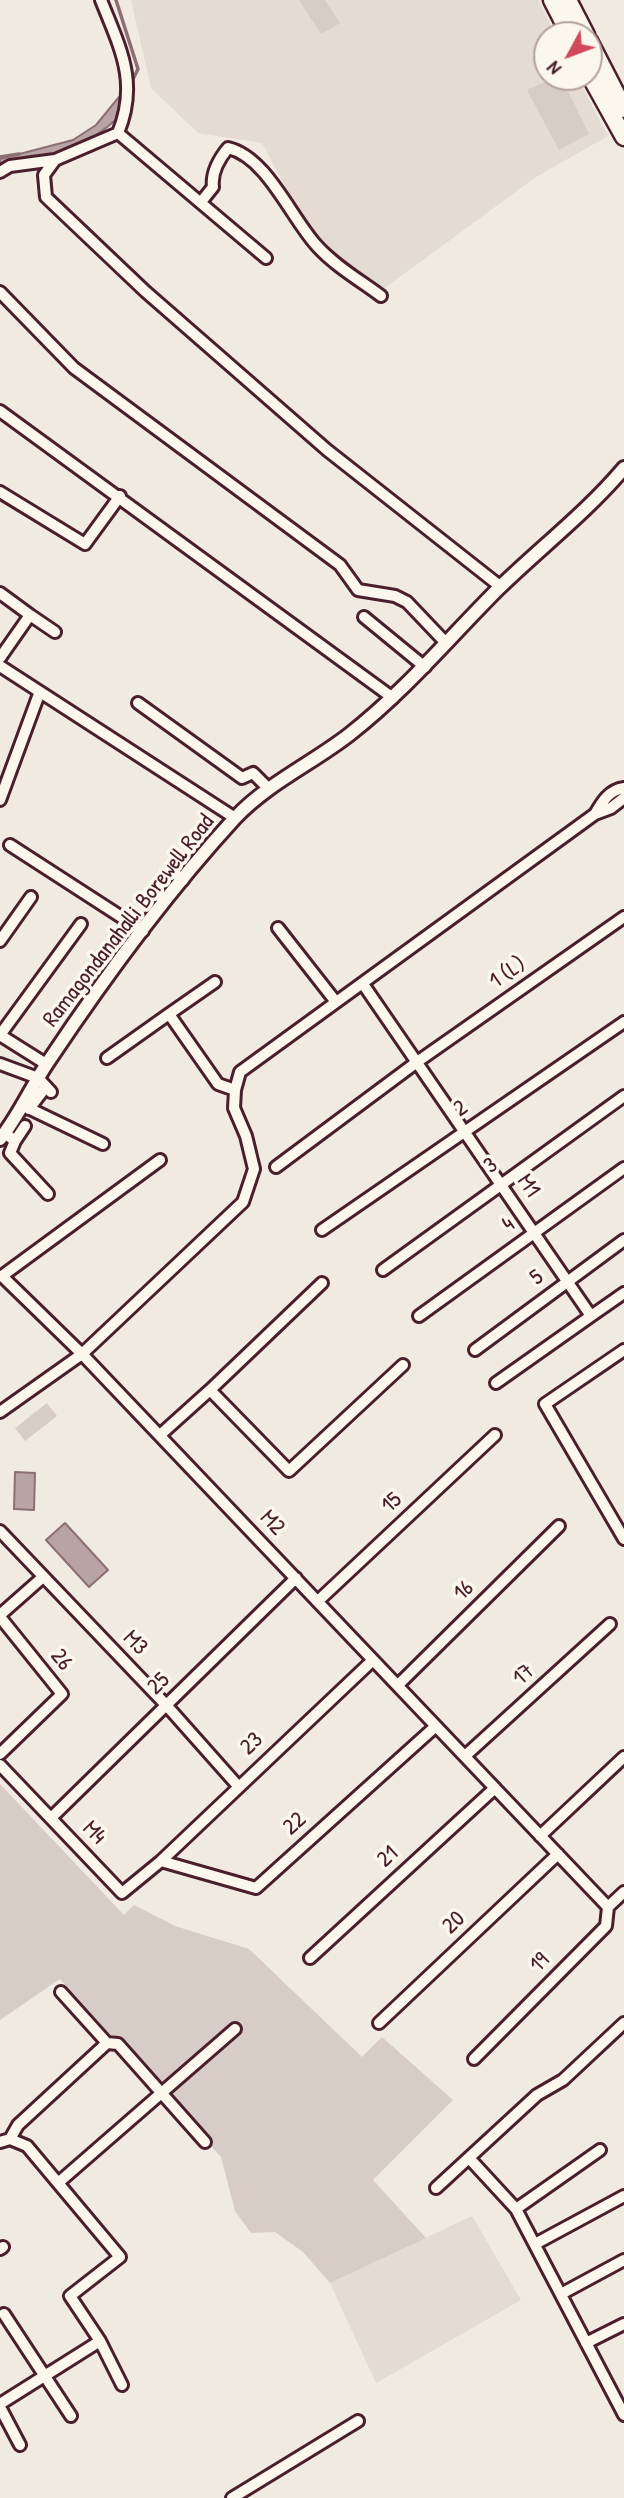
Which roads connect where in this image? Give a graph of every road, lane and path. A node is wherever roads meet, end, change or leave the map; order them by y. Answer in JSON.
{"nodes":[{"id":1,"x":101,"y":0,"type":"edge"},
{"id":2,"x":552,"y":0,"type":"edge"},
{"id":3,"x":568,"y":0,"type":"edge"},
{"id":4,"x":563,"y":21,"type":"edge"},
{"id":5,"x":579,"y":21,"type":"edge"},
{"id":6,"x":603,"y":68,"type":"edge"},
{"id":7,"x":598,"y":91,"type":"edge"},
{"id":8,"x":624,"y":109,"type":"edge"},
{"id":9,"x":118,"y":133,"type":"junction"},
{"id":10,"x":624,"y":137,"type":"edge"},
{"id":11,"x":55,"y":160,"type":"junction"},
{"id":12,"x":0,"y":172,"type":"edge"},
{"id":13,"x":201,"y":202,"type":"junction"},
{"id":14,"x":266,"y":258,"type":"dead end"},
{"id":15,"x":0,"y":292,"type":"edge"},
{"id":16,"x":381,"y":296,"type":"dead end"},
{"id":17,"x":0,"y":411,"type":"edge"},
{"id":18,"x":624,"y":468,"type":"edge"},
{"id":19,"x":0,"y":492,"type":"edge"},
{"id":20,"x":120,"y":496,"type":"junction"},
{"id":21,"x":501,"y":587,"type":"junction"},
{"id":22,"x":0,"y":593,"type":"edge"},
{"id":23,"x":30,"y":615,"type":"junction"},
{"id":24,"x":364,"y":617,"type":"dead end"},
{"id":25,"x":55,"y":632,"type":"dead end"},
{"id":26,"x":446,"y":643,"type":"junction"},
{"id":27,"x":0,"y":658,"type":"edge"},
{"id":28,"x":425,"y":667,"type":"junction"},
{"id":29,"x":39,"y":694,"type":"junction"},
{"id":30,"x":393,"y":698,"type":"junction"},
{"id":31,"x":138,"y":703,"type":"dead end"},
{"id":32,"x":624,"y":788,"type":"edge"},
{"id":33,"x":269,"y":789,"type":"junction"},
{"id":34,"x":624,"y":797,"type":"edge"},
{"id":35,"x":0,"y":800,"type":"edge"},
{"id":36,"x":594,"y":814,"type":"junction"},
{"id":37,"x":235,"y":818,"type":"junction"},
{"id":38,"x":10,"y":845,"type":"dead end"},
{"id":39,"x":171,"y":870,"type":"dead end"},
{"id":40,"x":183,"y":880,"type":"junction"},
{"id":41,"x":31,"y":897,"type":"dead end"},
{"id":42,"x":624,"y":918,"type":"edge"},
{"id":43,"x":80,"y":923,"type":"dead end"},
{"id":44,"x":278,"y":928,"type":"dead end"},
{"id":45,"x":143,"y":931,"type":"junction"},
{"id":46,"x":0,"y":941,"type":"edge"},
{"id":47,"x":215,"y":982,"type":"dead end"},
{"id":48,"x":363,"y":984,"type":"junction"},
{"id":49,"x":336,"y":1002,"type":"junction"},
{"id":50,"x":169,"y":1014,"type":"junction"},
{"id":51,"x":624,"y":1022,"type":"edge"},
{"id":52,"x":0,"y":1035,"type":"edge"},
{"id":53,"x":107,"y":1058,"type":"dead end"},
{"id":54,"x":417,"y":1062,"type":"junction"},
{"id":55,"x":47,"y":1063,"type":"junction"},
{"id":56,"x":0,"y":1064,"type":"edge"},
{"id":57,"x":45,"y":1086,"type":"junction"},
{"id":58,"x":235,"y":1090,"type":"junction"},
{"id":59,"x":624,"y":1096,"type":"edge"},
{"id":60,"x":25,"y":1107,"type":"junction"},
{"id":61,"x":464,"y":1132,"type":"junction"},
{"id":62,"x":7,"y":1138,"type":"edge"},
{"id":63,"x":103,"y":1144,"type":"dead end"},
{"id":64,"x":159,"y":1160,"type":"dead end"},
{"id":65,"x":276,"y":1167,"type":"dead end"},
{"id":66,"x":624,"y":1168,"type":"edge"},
{"id":67,"x":501,"y":1185,"type":"junction"},
{"id":68,"x":48,"y":1194,"type":"dead end"},
{"id":69,"x":322,"y":1230,"type":"dead end"},
{"id":70,"x":535,"y":1232,"type":"junction"},
{"id":71,"x":624,"y":1240,"type":"edge"},
{"id":72,"x":383,"y":1270,"type":"dead end"},
{"id":73,"x":568,"y":1282,"type":"junction"},
{"id":74,"x":322,"y":1283,"type":"dead end"},
{"id":75,"x":624,"y":1293,"type":"edge"},
{"id":76,"x":419,"y":1315,"type":"dead end"},
{"id":77,"x":591,"y":1316,"type":"junction"},
{"id":78,"x":475,"y":1350,"type":"dead end"},
{"id":79,"x":624,"y":1350,"type":"edge"},
{"id":80,"x":82,"y":1353,"type":"junction"},
{"id":81,"x":403,"y":1365,"type":"dead end"},
{"id":82,"x":496,"y":1383,"type":"dead end"},
{"id":83,"x":210,"y":1390,"type":"junction"},
{"id":84,"x":0,"y":1412,"type":"edge"},
{"id":85,"x":160,"y":1435,"type":"junction"},
{"id":86,"x":495,"y":1435,"type":"dead end"},
{"id":87,"x":559,"y":1526,"type":"dead end"},
{"id":88,"x":0,"y":1531,"type":"edge"},
{"id":89,"x":624,"y":1539,"type":"edge"},
{"id":90,"x":43,"y":1577,"type":"junction"},
{"id":91,"x":296,"y":1578,"type":"junction"},
{"id":92,"x":318,"y":1601,"type":"junction"},
{"id":93,"x":0,"y":1616,"type":"edge"},
{"id":94,"x":610,"y":1624,"type":"dead end"},
{"id":95,"x":373,"y":1660,"type":"junction"},
{"id":96,"x":398,"y":1685,"type":"junction"},
{"id":97,"x":167,"y":1706,"type":"junction"},
{"id":98,"x":436,"y":1726,"type":"junction"},
{"id":99,"x":0,"y":1754,"type":"edge"},
{"id":100,"x":465,"y":1756,"type":"junction"},
{"id":101,"x":624,"y":1757,"type":"edge"},
{"id":102,"x":0,"y":1765,"type":"edge"},
{"id":103,"x":238,"y":1786,"type":"junction"},
{"id":104,"x":495,"y":1788,"type":"junction"},
{"id":105,"x":51,"y":1818,"type":"junction"},
{"id":106,"x":540,"y":1836,"type":"junction"},
{"id":107,"x":558,"y":1854,"type":"junction"},
{"id":108,"x":161,"y":1861,"type":"junction"},
{"id":109,"x":624,"y":1892,"type":"edge"},
{"id":110,"x":608,"y":1907,"type":"junction"},
{"id":111,"x":310,"y":1958,"type":"dead end"},
{"id":112,"x":61,"y":1992,"type":"dead end"},
{"id":113,"x":379,"y":2023,"type":"dead end"},
{"id":114,"x":624,"y":2023,"type":"edge"},
{"id":115,"x":235,"y":2029,"type":"dead end"},
{"id":116,"x":107,"y":2043,"type":"junction"},
{"id":117,"x":474,"y":2059,"type":"dead end"},
{"id":118,"x":162,"y":2093,"type":"junction"},
{"id":119,"x":5,"y":2140,"type":"edge"},
{"id":120,"x":205,"y":2142,"type":"dead end"},
{"id":121,"x":600,"y":2150,"type":"dead end"},
{"id":122,"x":469,"y":2158,"type":"junction"},
{"id":123,"x":58,"y":2183,"type":"junction"},
{"id":124,"x":436,"y":2188,"type":"dead end"},
{"id":125,"x":624,"y":2196,"type":"edge"},
{"id":126,"x":516,"y":2209,"type":"junction"},
{"id":127,"x":535,"y":2244,"type":"junction"},
{"id":128,"x":624,"y":2260,"type":"edge"},
{"id":129,"x":561,"y":2294,"type":"junction"},
{"id":130,"x":5,"y":2314,"type":"dead end"},
{"id":131,"x":624,"y":2324,"type":"edge"},
{"id":132,"x":100,"y":2341,"type":"junction"},
{"id":133,"x":586,"y":2343,"type":"junction"},
{"id":134,"x":47,"y":2375,"type":"junction"},
{"id":135,"x":122,"y":2385,"type":"dead end"},
{"id":136,"x":624,"y":2390,"type":"edge"},
{"id":137,"x":613,"y":2396,"type":"junction"},
{"id":138,"x":0,"y":2406,"type":"edge"},
{"id":139,"x":624,"y":2415,"type":"edge"},
{"id":140,"x":71,"y":2416,"type":"dead end"},
{"id":141,"x":358,"y":2421,"type":"dead end"},
{"id":142,"x":20,"y":2445,"type":"dead end"},
{"id":143,"x":232,"y":2498,"type":"edge"}],
"edges":[{"from":1,"to":9,"type":"street"},
{"from":2,"to":4,"type":"main road"},
{"from":3,"to":5,"type":"main road"},
{"from":6,"to":8,"type":"main road"},
{"from":7,"to":10,"type":"main road"},
{"from":9,"to":11,"type":"street"},
{"from":9,"to":13,"type":"street"},
{"from":11,"to":12,"type":"street"},
{"from":11,"to":21,"type":"street"},
{"from":13,"to":14,"type":"street"},
{"from":13,"to":16,"type":"street"},
{"from":15,"to":26,"type":"street"},
{"from":17,"to":20,"type":"street"},
{"from":18,"to":21,"type":"street","name":"Ramagondanahalli Borewell Road"},
{"from":19,"to":20,"type":"street"},
{"from":20,"to":30,"type":"street"},
{"from":21,"to":26,"type":"street","name":"Ramagondanahalli Borewell Road"},
{"from":22,"to":23,"type":"street"},
{"from":23,"to":25,"type":"street"},
{"from":23,"to":27,"type":"street"},
{"from":24,"to":28,"type":"street"},
{"from":26,"to":28,"type":"street","name":"Ramagondanahalli Borewell Road"},
{"from":27,"to":29,"type":"street"},
{"from":28,"to":30,"type":"street","name":"Ramagondanahalli Borewell Road"},
{"from":29,"to":35,"type":"street"},
{"from":29,"to":37,"type":"street"},
{"from":30,"to":33,"type":"street","name":"Ramagondanahalli Borewell Road"},
{"from":31,"to":33,"type":"street"},
{"from":32,"to":36,"type":"street"},
{"from":33,"to":37,"type":"street","name":"Ramagondanahalli Borewell Road"},
{"from":34,"to":36,"type":"street"},
{"from":36,"to":48,"type":"street"},
{"from":37,"to":40,"type":"street","name":"Ramagondanahalli Borewell Road"},
{"from":38,"to":45,"type":"street"},
{"from":39,"to":40,"type":"street"},
{"from":40,"to":45,"type":"street","name":"Ramagondanahalli Borewell Road"},
{"from":41,"to":46,"type":"street"},
{"from":42,"to":54,"type":"street","name":"1 (L)"},
{"from":43,"to":52,"type":"street"},
{"from":44,"to":49,"type":"street"},
{"from":45,"to":55,"type":"street","name":"Ramagondanahalli Borewell Road"},
{"from":47,"to":50,"type":"street"},
{"from":48,"to":49,"type":"street"},
{"from":48,"to":54,"type":"street","name":"M1"},
{"from":49,"to":58,"type":"street"},
{"from":50,"to":53,"type":"street"},
{"from":50,"to":58,"type":"street"},
{"from":51,"to":61,"type":"street","name":"2"},
{"from":52,"to":55,"type":"street"},
{"from":54,"to":61,"type":"street","name":"M1"},
{"from":54,"to":65,"type":"street","name":"1 (L)"},
{"from":55,"to":57,"type":"street","name":"Ramagondanahalli Borewell Road"},
{"from":56,"to":57,"type":"street"},
{"from":57,"to":60,"type":"street","name":"Ramagondanahalli Borewell Road"},
{"from":58,"to":80,"type":"street"},
{"from":59,"to":67,"type":"street","name":"3"},
{"from":60,"to":62,"type":"street","name":"Ramagondanahalli Borewell Road"},
{"from":60,"to":63,"type":"street"},
{"from":61,"to":67,"type":"street","name":"M1"},
{"from":61,"to":69,"type":"street","name":"2"},
{"from":62,"to":68,"type":"street"},
{"from":64,"to":80,"type":"street","name":"M2"},
{"from":66,"to":70,"type":"street","name":"4"},
{"from":67,"to":70,"type":"street","name":"M1"},
{"from":67,"to":72,"type":"street","name":"3"},
{"from":70,"to":73,"type":"street","name":"M1"},
{"from":70,"to":76,"type":"street","name":"4"},
{"from":71,"to":73,"type":"street","name":"5"},
{"from":73,"to":77,"type":"street","name":"M1"},
{"from":73,"to":78,"type":"street","name":"5"},
{"from":74,"to":83,"type":"street"},
{"from":75,"to":77,"type":"street"},
{"from":77,"to":82,"type":"street"},
{"from":79,"to":89,"type":"street"},
{"from":80,"to":84,"type":"street"},
{"from":80,"to":85,"type":"street","name":"M2"},
{"from":81,"to":83,"type":"street"},
{"from":83,"to":85,"type":"street"},
{"from":85,"to":91,"type":"street","name":"M2"},
{"from":86,"to":92,"type":"street","name":"15"},
{"from":87,"to":96,"type":"street","name":"16"},
{"from":88,"to":90,"type":"street","name":"M3"},
{"from":90,"to":93,"type":"street"},
{"from":90,"to":97,"type":"street","name":"M3"},
{"from":91,"to":92,"type":"street","name":"M2"},
{"from":91,"to":97,"type":"street","name":"25"},
{"from":92,"to":95,"type":"street","name":"M2"},
{"from":93,"to":99,"type":"street","name":"26"},
{"from":94,"to":100,"type":"street","name":"17"},
{"from":95,"to":96,"type":"street","name":"M2"},
{"from":95,"to":103,"type":"street","name":"23"},
{"from":96,"to":98,"type":"street","name":"M2"},
{"from":97,"to":103,"type":"street","name":"M3"},
{"from":97,"to":105,"type":"street","name":"25"},
{"from":98,"to":100,"type":"street","name":"M2"},
{"from":98,"to":108,"type":"street","name":"22"},
{"from":100,"to":104,"type":"street","name":"M2"},
{"from":101,"to":106,"type":"street"},
{"from":102,"to":105,"type":"street","name":"M4"},
{"from":103,"to":108,"type":"street","name":"23"},
{"from":104,"to":106,"type":"street","name":"M2"},
{"from":104,"to":111,"type":"street","name":"21"},
{"from":105,"to":108,"type":"street","name":"M4"},
{"from":106,"to":107,"type":"street","name":"M2"},
{"from":107,"to":110,"type":"street","name":"M2"},
{"from":107,"to":113,"type":"street","name":"20"},
{"from":109,"to":110,"type":"street","name":"19"},
{"from":110,"to":117,"type":"street","name":"19"},
{"from":112,"to":116,"type":"street"},
{"from":114,"to":122,"type":"street"},
{"from":115,"to":118,"type":"street"},
{"from":116,"to":118,"type":"street"},
{"from":116,"to":119,"type":"street"},
{"from":118,"to":120,"type":"street"},
{"from":118,"to":123,"type":"street"},
{"from":119,"to":123,"type":"street"},
{"from":121,"to":126,"type":"street"},
{"from":122,"to":124,"type":"street"},
{"from":122,"to":126,"type":"street"},
{"from":123,"to":132,"type":"street"},
{"from":125,"to":127,"type":"street"},
{"from":126,"to":127,"type":"street"},
{"from":127,"to":129,"type":"street"},
{"from":128,"to":129,"type":"street"},
{"from":129,"to":133,"type":"street"},
{"from":130,"to":134,"type":"street"},
{"from":131,"to":133,"type":"street"},
{"from":132,"to":134,"type":"street"},
{"from":132,"to":135,"type":"street"},
{"from":133,"to":137,"type":"street"},
{"from":134,"to":138,"type":"street"},
{"from":134,"to":140,"type":"street"},
{"from":136,"to":137,"type":"street"},
{"from":137,"to":139,"type":"street"},
{"from":138,"to":142,"type":"street"},
{"from":141,"to":143,"type":"street"}]}
